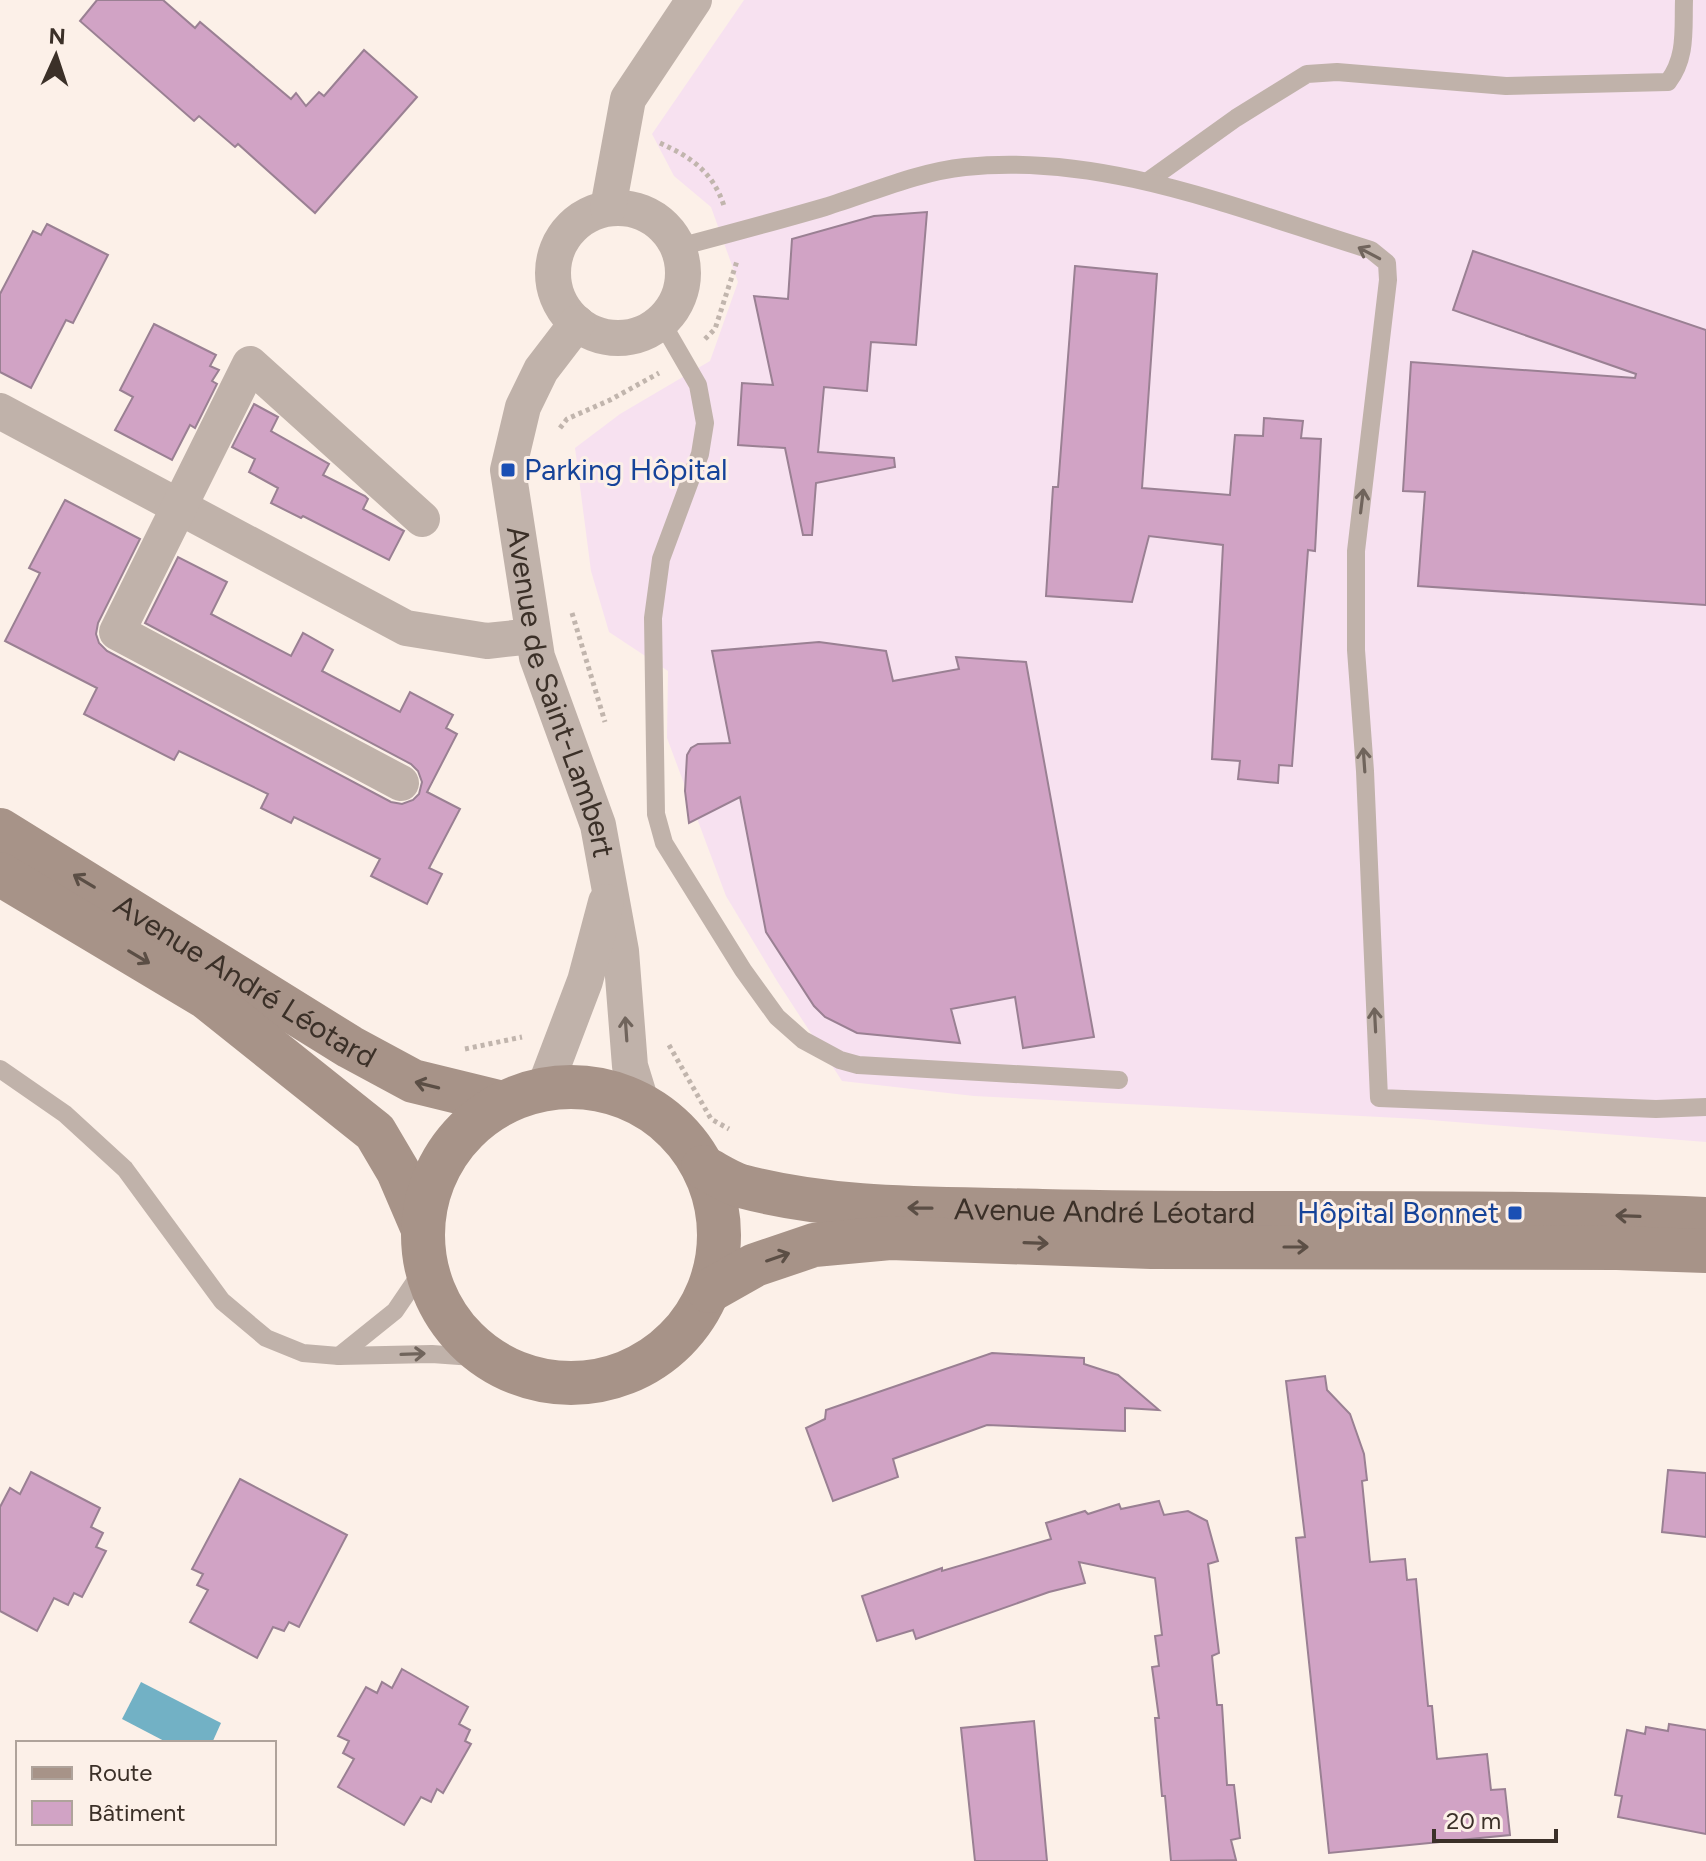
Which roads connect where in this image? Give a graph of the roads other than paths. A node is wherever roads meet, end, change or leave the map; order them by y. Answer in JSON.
{"nodes":[{"id":1,"x":694,"y":0,"type":"edge"},
{"id":2,"x":1684,"y":0,"type":"edge"},
{"id":3,"x":1148,"y":181,"type":"junction"},
{"id":4,"x":608,"y":208,"type":"junction"},
{"id":5,"x":679,"y":247,"type":"junction"},
{"id":6,"x":661,"y":321,"type":"junction"},
{"id":7,"x":577,"y":323,"type":"junction"},
{"id":8,"x":0,"y":411,"type":"edge"},
{"id":9,"x":178,"y":506,"type":"junction"},
{"id":10,"x":422,"y":519,"type":"dead end"},
{"id":11,"x":533,"y":636,"type":"junction"},
{"id":12,"x":401,"y":783,"type":"dead end"},
{"id":13,"x":0,"y":830,"type":"edge"},
{"id":14,"x":0,"y":874,"type":"edge"},
{"id":15,"x":610,"y":885,"type":"junction"},
{"id":16,"x":0,"y":1069,"type":"edge"},
{"id":17,"x":1119,"y":1080,"type":"dead end"},
{"id":18,"x":544,"y":1089,"type":"junction"},
{"id":19,"x":503,"y":1103,"type":"junction"},
{"id":20,"x":642,"y":1105,"type":"junction"},
{"id":21,"x":1706,"y":1107,"type":"edge"},
{"id":22,"x":703,"y":1167,"type":"junction"},
{"id":23,"x":1706,"y":1219,"type":"edge"},
{"id":24,"x":424,"y":1247,"type":"junction"},
{"id":25,"x":1706,"y":1251,"type":"edge"},
{"id":26,"x":709,"y":1291,"type":"junction"},
{"id":27,"x":339,"y":1356,"type":"junction"},
{"id":28,"x":487,"y":1358,"type":"junction"}],
"edges":[{"from":1,"to":4,"type":"street"},
{"from":2,"to":3,"type":"lane"},
{"from":3,"to":5,"type":"lane"},
{"from":21,"to":3,"type":"lane","one_way":true},
{"from":4,"to":5,"type":"street"},
{"from":4,"to":7,"type":"street"},
{"from":5,"to":6,"type":"street"},
{"from":6,"to":7,"type":"street"},
{"from":6,"to":17,"type":"lane"},
{"from":7,"to":11,"type":"street","name":"Avenue de Saint-Lambert"},
{"from":8,"to":9,"type":"street"},
{"from":9,"to":10,"type":"street"},
{"from":9,"to":11,"type":"street"},
{"from":9,"to":12,"type":"street"},
{"from":11,"to":15,"type":"street","name":"Avenue de Saint-Lambert"},
{"from":19,"to":13,"type":"main road","name":"Avenue André Léotard","one_way":true},
{"from":14,"to":24,"type":"main road","name":"Avenue André Léotard","one_way":true},
{"from":15,"to":18,"type":"street","name":"Avenue de Saint-Lambert"},
{"from":20,"to":15,"type":"street","name":"Avenue de Saint-Lambert","one_way":true},
{"from":16,"to":27,"type":"lane"},
{"from":18,"to":19,"type":"main road"},
{"from":18,"to":20,"type":"main road"},
{"from":19,"to":24,"type":"main road"},
{"from":20,"to":22,"type":"main road"},
{"from":23,"to":22,"type":"main road","name":"Avenue André Léotard","one_way":true},
{"from":22,"to":26,"type":"main road"},
{"from":24,"to":27,"type":"lane"},
{"from":24,"to":28,"type":"main road","name":"Avenue André Léotard"},
{"from":26,"to":25,"type":"main road","name":"Avenue André Léotard","one_way":true},
{"from":26,"to":28,"type":"main road","name":"Avenue André Léotard"},
{"from":27,"to":28,"type":"lane","one_way":true}]}
